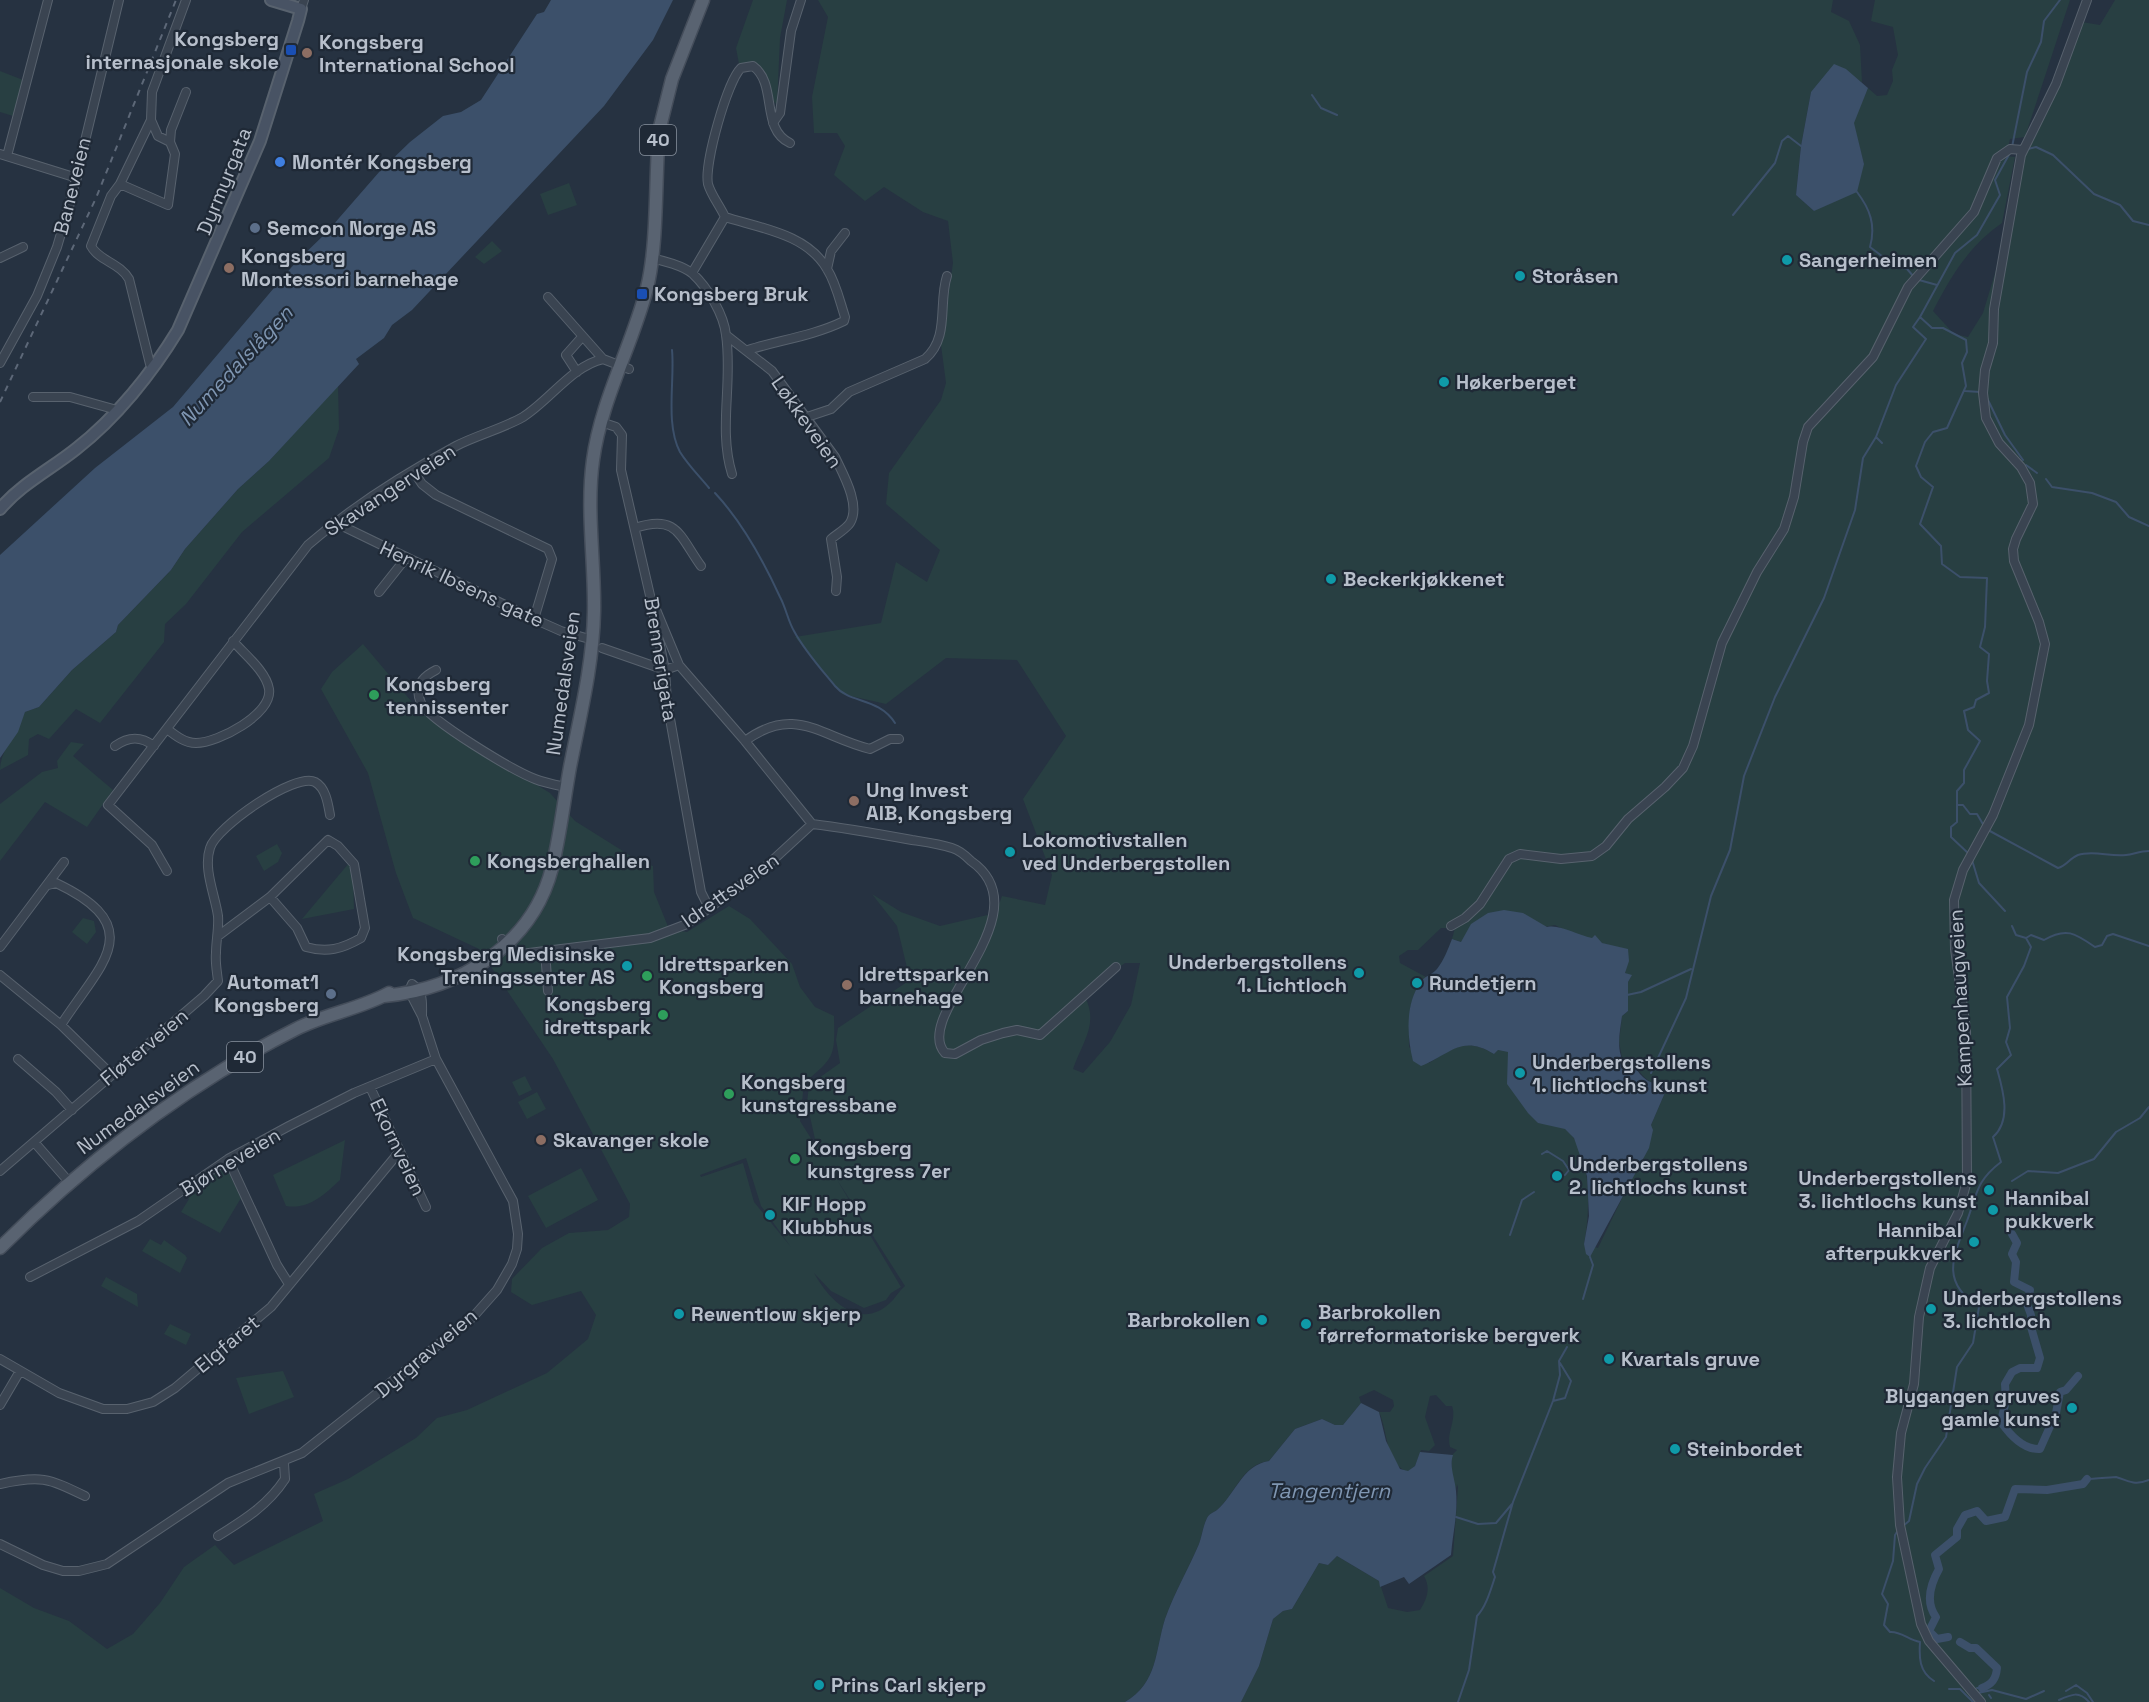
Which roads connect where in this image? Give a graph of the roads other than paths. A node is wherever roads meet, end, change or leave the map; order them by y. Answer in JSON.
{"nodes":[{"id":1,"x":48,"y":0,"type":"edge"},
{"id":2,"x":119,"y":0,"type":"edge"},
{"id":3,"x":186,"y":0,"type":"edge"},
{"id":4,"x":271,"y":0,"type":"edge"},
{"id":5,"x":704,"y":0,"type":"edge"},
{"id":6,"x":801,"y":0,"type":"edge"},
{"id":7,"x":2087,"y":0,"type":"edge"},
{"id":8,"x":302,"y":4,"type":"edge"},
{"id":9,"x":186,"y":92,"type":"dead end"},
{"id":10,"x":151,"y":120,"type":"junction"},
{"id":11,"x":773,"y":123,"type":"junction"},
{"id":12,"x":170,"y":142,"type":"junction"},
{"id":13,"x":790,"y":143,"type":"dead end"},
{"id":14,"x":2023,"y":150,"type":"junction"},
{"id":15,"x":4,"y":155,"type":"edge"},
{"id":16,"x":76,"y":178,"type":"junction"},
{"id":17,"x":120,"y":184,"type":"junction"},
{"id":18,"x":725,"y":217,"type":"junction"},
{"id":19,"x":845,"y":233,"type":"dead end"},
{"id":20,"x":23,"y":247,"type":"dead end"},
{"id":21,"x":0,"y":258,"type":"edge"},
{"id":22,"x":650,"y":258,"type":"junction"},
{"id":23,"x":829,"y":272,"type":"junction"},
{"id":24,"x":692,"y":273,"type":"junction"},
{"id":25,"x":947,"y":276,"type":"dead end"},
{"id":26,"x":548,"y":297,"type":"dead end"},
{"id":27,"x":726,"y":335,"type":"junction"},
{"id":28,"x":582,"y":337,"type":"junction"},
{"id":29,"x":748,"y":350,"type":"junction"},
{"id":30,"x":603,"y":358,"type":"junction"},
{"id":31,"x":0,"y":363,"type":"edge"},
{"id":32,"x":152,"y":364,"type":"junction"},
{"id":33,"x":625,"y":367,"type":"junction"},
{"id":34,"x":577,"y":372,"type":"junction"},
{"id":35,"x":33,"y":397,"type":"dead end"},
{"id":36,"x":117,"y":410,"type":"junction"},
{"id":37,"x":807,"y":417,"type":"junction"},
{"id":38,"x":605,"y":423,"type":"junction"},
{"id":39,"x":414,"y":472,"type":"junction"},
{"id":40,"x":732,"y":474,"type":"dead end"},
{"id":41,"x":0,"y":509,"type":"edge"},
{"id":42,"x":334,"y":522,"type":"junction"},
{"id":43,"x":635,"y":528,"type":"junction"},
{"id":44,"x":406,"y":558,"type":"junction"},
{"id":45,"x":701,"y":566,"type":"dead end"},
{"id":46,"x":836,"y":591,"type":"dead end"},
{"id":47,"x":379,"y":592,"type":"dead end"},
{"id":48,"x":652,"y":600,"type":"junction"},
{"id":49,"x":534,"y":619,"type":"junction"},
{"id":50,"x":233,"y":640,"type":"junction"},
{"id":51,"x":598,"y":644,"type":"junction"},
{"id":52,"x":679,"y":665,"type":"junction"},
{"id":53,"x":436,"y":670,"type":"dead end"},
{"id":54,"x":665,"y":670,"type":"junction"},
{"id":55,"x":167,"y":729,"type":"junction"},
{"id":56,"x":898,"y":739,"type":"dead end"},
{"id":57,"x":745,"y":741,"type":"junction"},
{"id":58,"x":116,"y":746,"type":"dead end"},
{"id":59,"x":154,"y":746,"type":"junction"},
{"id":60,"x":566,"y":787,"type":"junction"},
{"id":61,"x":330,"y":815,"type":"dead end"},
{"id":62,"x":812,"y":824,"type":"junction"},
{"id":63,"x":64,"y":862,"type":"dead end"},
{"id":64,"x":167,"y":871,"type":"dead end"},
{"id":65,"x":48,"y":885,"type":"junction"},
{"id":66,"x":270,"y":897,"type":"junction"},
{"id":67,"x":709,"y":908,"type":"junction"},
{"id":68,"x":1451,"y":926,"type":"dead end"},
{"id":69,"x":218,"y":936,"type":"junction"},
{"id":70,"x":505,"y":942,"type":"junction"},
{"id":71,"x":0,"y":947,"type":"edge"},
{"id":72,"x":545,"y":951,"type":"junction"},
{"id":73,"x":1116,"y":967,"type":"dead end"},
{"id":74,"x":0,"y":975,"type":"edge"},
{"id":75,"x":414,"y":988,"type":"junction"},
{"id":76,"x":548,"y":991,"type":"dead end"},
{"id":77,"x":61,"y":1024,"type":"junction"},
{"id":78,"x":18,"y":1059,"type":"dead end"},
{"id":79,"x":436,"y":1059,"type":"junction"},
{"id":80,"x":111,"y":1074,"type":"junction"},
{"id":81,"x":370,"y":1087,"type":"junction"},
{"id":82,"x":72,"y":1110,"type":"junction"},
{"id":83,"x":35,"y":1143,"type":"junction"},
{"id":84,"x":400,"y":1151,"type":"junction"},
{"id":85,"x":228,"y":1159,"type":"junction"},
{"id":86,"x":0,"y":1171,"type":"edge"},
{"id":87,"x":70,"y":1183,"type":"junction"},
{"id":88,"x":426,"y":1207,"type":"dead end"},
{"id":89,"x":0,"y":1248,"type":"edge"},
{"id":90,"x":30,"y":1277,"type":"dead end"},
{"id":91,"x":289,"y":1284,"type":"junction"},
{"id":92,"x":0,"y":1359,"type":"edge"},
{"id":93,"x":20,"y":1371,"type":"junction"},
{"id":94,"x":0,"y":1405,"type":"edge"},
{"id":95,"x":284,"y":1463,"type":"junction"},
{"id":96,"x":0,"y":1484,"type":"edge"},
{"id":97,"x":85,"y":1496,"type":"dead end"},
{"id":98,"x":218,"y":1536,"type":"dead end"},
{"id":99,"x":0,"y":1544,"type":"edge"},
{"id":100,"x":1981,"y":1702,"type":"edge"}],
"edges":[{"from":1,"to":15,"type":"street"},
{"from":2,"to":16,"type":"street","name":"Baneveien"},
{"from":3,"to":10,"type":"street"},
{"from":4,"to":8,"type":"main road"},
{"from":5,"to":22,"type":"main road","name":"Numedalsveien","number":"40"},
{"from":6,"to":11,"type":"street"},
{"from":7,"to":14,"type":"street","name":"Kampenhaugveien"},
{"from":8,"to":32,"type":"main road","name":"Dyrmyrgata"},
{"from":9,"to":12,"type":"street"},
{"from":10,"to":12,"type":"street"},
{"from":10,"to":17,"type":"street"},
{"from":11,"to":13,"type":"street"},
{"from":11,"to":18,"type":"street"},
{"from":12,"to":17,"type":"street"},
{"from":14,"to":68,"type":"street"},
{"from":14,"to":100,"type":"street","name":"Kampenhaugveien"},
{"from":15,"to":16,"type":"street"},
{"from":16,"to":31,"type":"street","name":"Baneveien"},
{"from":17,"to":32,"type":"street"},
{"from":18,"to":23,"type":"street"},
{"from":18,"to":24,"type":"street"},
{"from":19,"to":23,"type":"street"},
{"from":20,"to":21,"type":"street"},
{"from":22,"to":24,"type":"street"},
{"from":22,"to":33,"type":"main road","name":"Numedalsveien","number":"40"},
{"from":23,"to":29,"type":"street"},
{"from":24,"to":27,"type":"street"},
{"from":25,"to":37,"type":"street"},
{"from":26,"to":28,"type":"street"},
{"from":27,"to":29,"type":"street","name":"Løkkeveien"},
{"from":27,"to":40,"type":"street"},
{"from":28,"to":30,"type":"street"},
{"from":28,"to":34,"type":"street"},
{"from":29,"to":37,"type":"street","name":"Løkkeveien"},
{"from":30,"to":33,"type":"street"},
{"from":30,"to":34,"type":"street","name":"Skavangerveien"},
{"from":32,"to":36,"type":"main road","name":"Dyrmyrgata"},
{"from":33,"to":38,"type":"main road","name":"Numedalsveien","number":"40"},
{"from":34,"to":39,"type":"street","name":"Skavangerveien"},
{"from":35,"to":36,"type":"street"},
{"from":36,"to":41,"type":"main road","name":"Dyrmyrgata"},
{"from":37,"to":46,"type":"street","name":"Løkkeveien"},
{"from":38,"to":43,"type":"street","name":"Brennerigata"},
{"from":38,"to":51,"type":"main road","name":"Numedalsveien","number":"40"},
{"from":39,"to":42,"type":"street","name":"Skavangerveien"},
{"from":39,"to":49,"type":"street"},
{"from":42,"to":44,"type":"street","name":"Henrik Ibsens gate"},
{"from":42,"to":50,"type":"street","name":"Skavangerveien"},
{"from":43,"to":45,"type":"street"},
{"from":43,"to":48,"type":"street","name":"Brennerigata"},
{"from":44,"to":47,"type":"street"},
{"from":44,"to":49,"type":"street","name":"Henrik Ibsens gate"},
{"from":48,"to":52,"type":"street"},
{"from":48,"to":54,"type":"street","name":"Brennerigata"},
{"from":49,"to":51,"type":"street","name":"Henrik Ibsens gate"},
{"from":50,"to":55,"type":"street","name":"Skavangerveien"},
{"from":50,"to":55,"type":"street"},
{"from":51,"to":54,"type":"street","name":"Henrik Ibsens gate"},
{"from":51,"to":60,"type":"main road","name":"Numedalsveien","number":"40"},
{"from":52,"to":54,"type":"street"},
{"from":52,"to":57,"type":"street"},
{"from":53,"to":60,"type":"street"},
{"from":54,"to":67,"type":"street","name":"Brennerigata"},
{"from":55,"to":59,"type":"street","name":"Skavangerveien"},
{"from":56,"to":57,"type":"street"},
{"from":57,"to":62,"type":"street"},
{"from":58,"to":59,"type":"street"},
{"from":59,"to":64,"type":"street","name":"Skavangerveien"},
{"from":60,"to":70,"type":"main road","name":"Numedalsveien","number":"40"},
{"from":61,"to":69,"type":"street","name":"Fløterveien"},
{"from":62,"to":67,"type":"street","name":"Idrettsveien"},
{"from":62,"to":73,"type":"street"},
{"from":63,"to":65,"type":"street"},
{"from":65,"to":71,"type":"street"},
{"from":65,"to":77,"type":"street"},
{"from":66,"to":66,"type":"street"},
{"from":66,"to":69,"type":"street"},
{"from":67,"to":72,"type":"street","name":"Idrettsveien"},
{"from":69,"to":80,"type":"street","name":"Fløterveien"},
{"from":70,"to":72,"type":"street","name":"Idrettsveien"},
{"from":70,"to":75,"type":"main road","name":"Numedalsveien","number":"40"},
{"from":72,"to":76,"type":"street"},
{"from":74,"to":77,"type":"street"},
{"from":75,"to":79,"type":"street","name":"Dyrgravveien"},
{"from":75,"to":87,"type":"main road","name":"Numedalsveien","number":"40"},
{"from":77,"to":80,"type":"street"},
{"from":78,"to":82,"type":"street"},
{"from":79,"to":81,"type":"street","name":"Bjørneveien"},
{"from":79,"to":95,"type":"street","name":"Dyrgravveien"},
{"from":80,"to":82,"type":"street","name":"Fløterveien"},
{"from":81,"to":84,"type":"street","name":"Ekornveien"},
{"from":81,"to":85,"type":"street","name":"Bjørneveien"},
{"from":82,"to":83,"type":"street","name":"Fløterveien"},
{"from":83,"to":86,"type":"street","name":"Fløterveien"},
{"from":83,"to":87,"type":"street"},
{"from":84,"to":88,"type":"street","name":"Ekornveien"},
{"from":84,"to":91,"type":"street","name":"Elgfaret"},
{"from":85,"to":90,"type":"street","name":"Bjørneveien"},
{"from":85,"to":91,"type":"street"},
{"from":87,"to":89,"type":"main road","name":"Numedalsveien","number":"40"},
{"from":91,"to":93,"type":"street","name":"Elgfaret"},
{"from":92,"to":93,"type":"street","name":"Elgfaret"},
{"from":93,"to":94,"type":"street"},
{"from":95,"to":98,"type":"street"},
{"from":95,"to":99,"type":"street","name":"Dyrgravveien"},
{"from":96,"to":97,"type":"street"}]}
